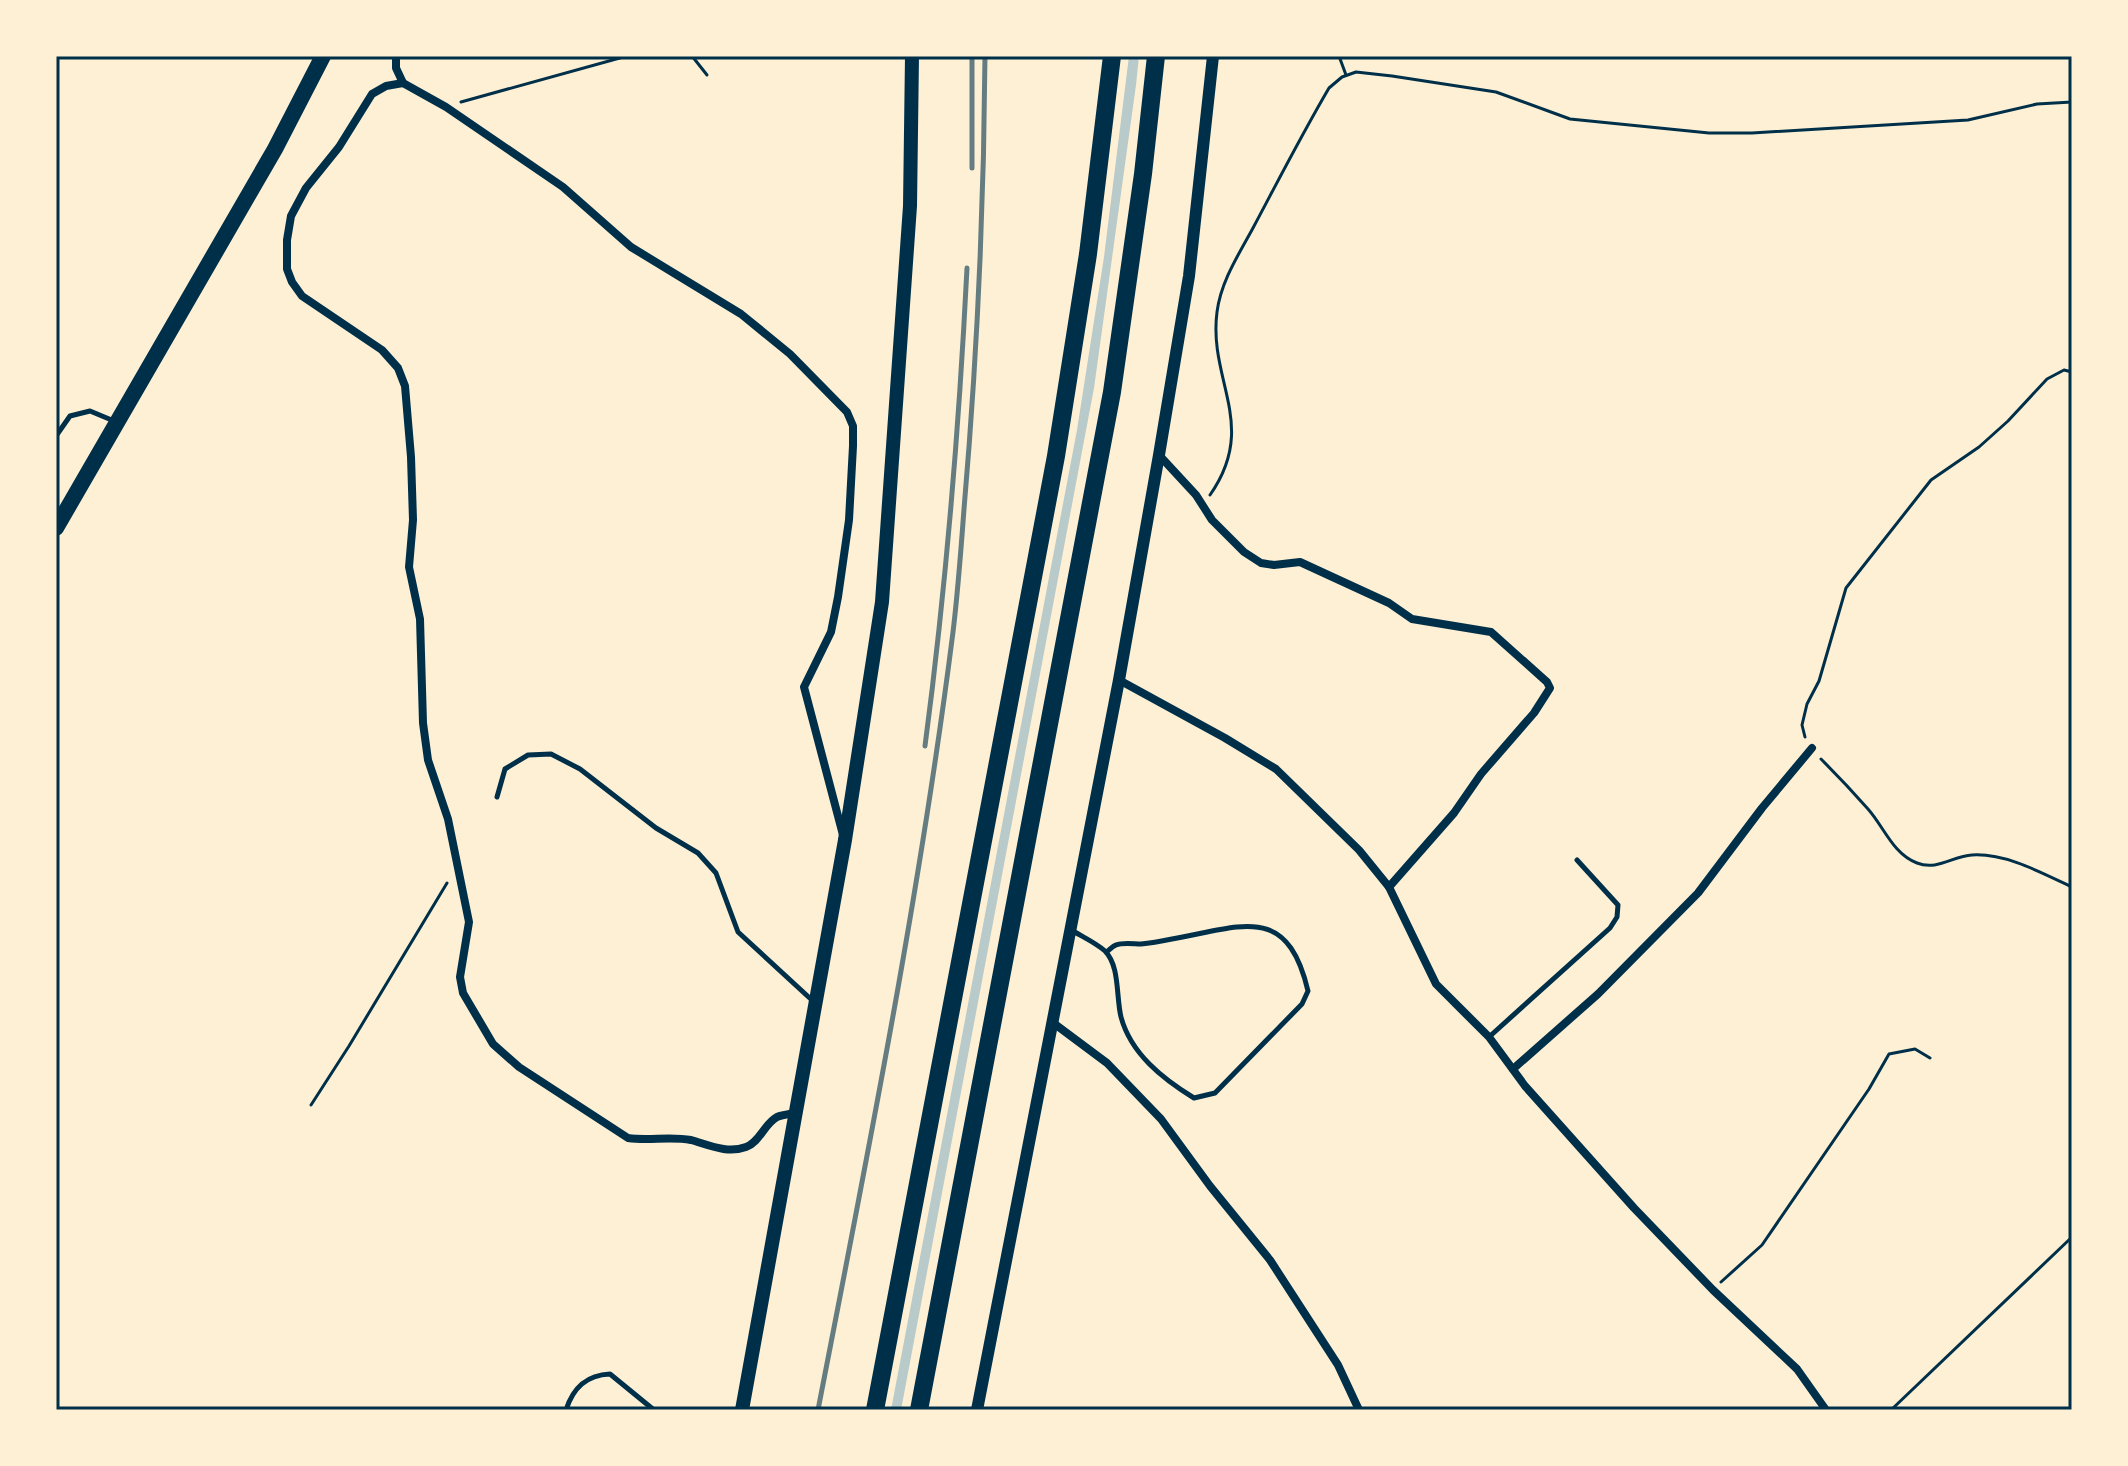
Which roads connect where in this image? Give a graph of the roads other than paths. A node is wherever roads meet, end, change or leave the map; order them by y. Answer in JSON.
{"nodes":[{"id":1,"x":323,"y":56,"type":"edge"},
{"id":2,"x":396,"y":56,"type":"edge"},
{"id":3,"x":912,"y":56,"type":"edge"},
{"id":4,"x":1112,"y":56,"type":"edge"},
{"id":5,"x":1156,"y":56,"type":"edge"},
{"id":6,"x":1213,"y":56,"type":"edge"},
{"id":7,"x":403,"y":83,"type":"junction"},
{"id":8,"x":115,"y":421,"type":"junction"},
{"id":9,"x":56,"y":436,"type":"edge"},
{"id":10,"x":1159,"y":455,"type":"junction"},
{"id":11,"x":56,"y":528,"type":"edge"},
{"id":12,"x":1119,"y":680,"type":"junction"},
{"id":13,"x":1812,"y":748,"type":"road end"},
{"id":14,"x":497,"y":797,"type":"dead end"},
{"id":15,"x":845,"y":840,"type":"junction"},
{"id":16,"x":1577,"y":860,"type":"dead end"},
{"id":17,"x":1389,"y":887,"type":"junction"},
{"id":18,"x":1069,"y":928,"type":"junction"},
{"id":19,"x":1106,"y":952,"type":"junction"},
{"id":20,"x":815,"y":1003,"type":"junction"},
{"id":21,"x":1052,"y":1022,"type":"junction"},
{"id":22,"x":1489,"y":1037,"type":"junction"},
{"id":23,"x":1513,"y":1069,"type":"junction"},
{"id":24,"x":796,"y":1113,"type":"junction"},
{"id":25,"x":566,"y":1410,"type":"edge"},
{"id":26,"x":654,"y":1410,"type":"edge"},
{"id":27,"x":742,"y":1410,"type":"edge"},
{"id":28,"x":875,"y":1410,"type":"edge"},
{"id":29,"x":919,"y":1410,"type":"edge"},
{"id":30,"x":977,"y":1410,"type":"edge"},
{"id":31,"x":1359,"y":1410,"type":"edge"},
{"id":32,"x":1826,"y":1410,"type":"edge"}],
"edges":[{"from":1,"to":8,"type":"main road"},
{"from":2,"to":7,"type":"street"},
{"from":3,"to":15,"type":"main road"},
{"from":4,"to":28,"type":"highway"},
{"from":5,"to":29,"type":"highway"},
{"from":6,"to":10,"type":"street"},
{"from":7,"to":15,"type":"street"},
{"from":7,"to":24,"type":"street"},
{"from":8,"to":9,"type":"lane"},
{"from":8,"to":11,"type":"main road"},
{"from":10,"to":12,"type":"street"},
{"from":10,"to":17,"type":"street"},
{"from":12,"to":17,"type":"street"},
{"from":12,"to":18,"type":"street"},
{"from":13,"to":23,"type":"street"},
{"from":14,"to":20,"type":"lane"},
{"from":15,"to":20,"type":"main road"},
{"from":16,"to":22,"type":"lane"},
{"from":17,"to":22,"type":"street"},
{"from":18,"to":19,"type":"lane"},
{"from":18,"to":21,"type":"street"},
{"from":19,"to":19,"type":"lane"},
{"from":20,"to":24,"type":"main road"},
{"from":21,"to":30,"type":"street"},
{"from":21,"to":31,"type":"street"},
{"from":22,"to":23,"type":"street"},
{"from":23,"to":32,"type":"street"},
{"from":24,"to":27,"type":"main road"},
{"from":25,"to":26,"type":"lane"}]}
